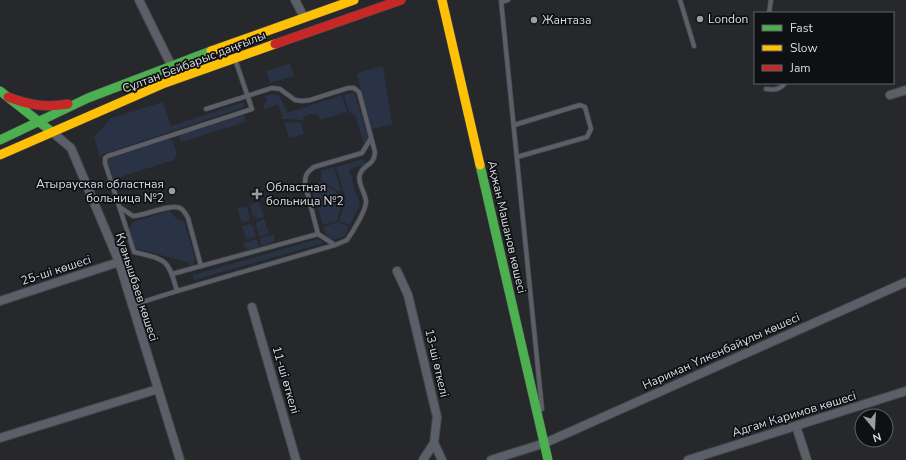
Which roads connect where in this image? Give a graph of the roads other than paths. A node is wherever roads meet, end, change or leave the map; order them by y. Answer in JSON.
{"nodes":[{"id":1,"x":139,"y":0,"type":"edge"},
{"id":2,"x":295,"y":0,"type":"edge"},
{"id":3,"x":354,"y":0,"type":"edge"},
{"id":4,"x":401,"y":0,"type":"edge"},
{"id":5,"x":442,"y":0,"type":"edge"},
{"id":6,"x":508,"y":0,"type":"edge"},
{"id":7,"x":680,"y":0,"type":"edge"},
{"id":8,"x":771,"y":0,"type":"edge"},
{"id":9,"x":502,"y":1,"type":"edge"},
{"id":10,"x":769,"y":12,"type":"edge"},
{"id":11,"x":304,"y":17,"type":"junction"},
{"id":12,"x":694,"y":46,"type":"dead end"},
{"id":13,"x":235,"y":58,"type":"junction"},
{"id":14,"x":171,"y":65,"type":"junction"},
{"id":15,"x":784,"y":84,"type":"edge"},
{"id":16,"x":766,"y":89,"type":"dead end"},
{"id":17,"x":906,"y":90,"type":"edge"},
{"id":18,"x":0,"y":91,"type":"edge"},
{"id":19,"x":890,"y":95,"type":"dead end"},
{"id":20,"x":248,"y":96,"type":"junction"},
{"id":21,"x":8,"y":97,"type":"junction"},
{"id":22,"x":88,"y":98,"type":"junction"},
{"id":23,"x":206,"y":109,"type":"dead end"},
{"id":24,"x":40,"y":122,"type":"junction"},
{"id":25,"x":514,"y":125,"type":"junction"},
{"id":26,"x":52,"y":132,"type":"junction"},
{"id":27,"x":371,"y":138,"type":"junction"},
{"id":28,"x":0,"y":140,"type":"edge"},
{"id":29,"x":0,"y":155,"type":"edge"},
{"id":30,"x":517,"y":157,"type":"junction"},
{"id":31,"x":119,"y":206,"type":"junction"},
{"id":32,"x":318,"y":234,"type":"junction"},
{"id":33,"x":335,"y":245,"type":"junction"},
{"id":34,"x":119,"y":262,"type":"junction"},
{"id":35,"x":201,"y":266,"type":"junction"},
{"id":36,"x":397,"y":271,"type":"dead end"},
{"id":37,"x":172,"y":274,"type":"junction"},
{"id":38,"x":906,"y":282,"type":"edge"},
{"id":39,"x":177,"y":291,"type":"junction"},
{"id":40,"x":0,"y":301,"type":"edge"},
{"id":41,"x":132,"y":305,"type":"junction"},
{"id":42,"x":252,"y":307,"type":"dead end"},
{"id":43,"x":158,"y":389,"type":"junction"},
{"id":44,"x":906,"y":391,"type":"edge"},
{"id":45,"x":796,"y":426,"type":"junction"},
{"id":46,"x":0,"y":438,"type":"edge"},
{"id":47,"x":434,"y":443,"type":"junction"},
{"id":48,"x":545,"y":443,"type":"junction"},
{"id":49,"x":180,"y":460,"type":"edge"},
{"id":50,"x":296,"y":460,"type":"edge"},
{"id":51,"x":423,"y":460,"type":"edge"},
{"id":52,"x":442,"y":460,"type":"edge"},
{"id":53,"x":491,"y":460,"type":"edge"},
{"id":54,"x":548,"y":460,"type":"edge"},
{"id":55,"x":688,"y":460,"type":"edge"},
{"id":56,"x":807,"y":460,"type":"edge"}],
"edges":[{"from":1,"to":14,"type":"street"},
{"from":2,"to":11,"type":"street"},
{"from":3,"to":11,"type":"main road","name":"Сұлтан Бейбарыс даңғылы"},
{"from":4,"to":13,"type":"main road","name":"Сұлтан Бейбарыс даңғылы"},
{"from":5,"to":48,"type":"main road","name":"Ақжан Машанов көшесі"},
{"from":6,"to":9,"type":"lane"},
{"from":7,"to":12,"type":"lane"},
{"from":8,"to":10,"type":"lane"},
{"from":9,"to":25,"type":"lane"},
{"from":11,"to":14,"type":"main road","name":"Сұлтан Бейбарыс даңғылы"},
{"from":13,"to":20,"type":"lane"},
{"from":13,"to":26,"type":"main road","name":"Сұлтан Бейбарыс даңғылы"},
{"from":14,"to":22,"type":"main road","name":"Сұлтан Бейбарыс даңғылы"},
{"from":15,"to":16,"type":"lane"},
{"from":17,"to":19,"type":"street"},
{"from":18,"to":21,"type":"main road"},
{"from":20,"to":23,"type":"lane"},
{"from":20,"to":27,"type":"lane"},
{"from":20,"to":31,"type":"lane"},
{"from":21,"to":22,"type":"main road"},
{"from":21,"to":24,"type":"main road"},
{"from":22,"to":24,"type":"main road","name":"Сұлтан Бейбарыс даңғылы"},
{"from":24,"to":26,"type":"main road"},
{"from":24,"to":28,"type":"main road","name":"Сұлтан Бейбарыс даңғылы"},
{"from":25,"to":30,"type":"lane"},
{"from":25,"to":30,"type":"lane"},
{"from":26,"to":29,"type":"main road","name":"Сұлтан Бейбарыс даңғылы"},
{"from":26,"to":34,"type":"street","name":"Қуанышбаев көшесі"},
{"from":27,"to":32,"type":"lane"},
{"from":27,"to":33,"type":"lane"},
{"from":30,"to":48,"type":"lane"},
{"from":31,"to":35,"type":"lane"},
{"from":31,"to":37,"type":"lane"},
{"from":32,"to":33,"type":"lane"},
{"from":32,"to":35,"type":"lane"},
{"from":33,"to":39,"type":"lane"},
{"from":34,"to":40,"type":"street","name":"25-ші көшесі"},
{"from":34,"to":41,"type":"street","name":"Қуанышбаев көшесі"},
{"from":35,"to":37,"type":"lane"},
{"from":36,"to":47,"type":"street","name":"13-ші өткелі"},
{"from":37,"to":39,"type":"lane"},
{"from":38,"to":48,"type":"street","name":"Нариман Үлкенбайұлы көшесі"},
{"from":39,"to":41,"type":"lane"},
{"from":41,"to":43,"type":"street","name":"Қуанышбаев көшесі"},
{"from":42,"to":50,"type":"street","name":"11-ші өткелі"},
{"from":43,"to":46,"type":"street"},
{"from":43,"to":49,"type":"street","name":"Қуанышбаев көшесі"},
{"from":44,"to":45,"type":"street","name":"Адгам Каримов көшесі"},
{"from":45,"to":55,"type":"street","name":"Адгам Каримов көшесі"},
{"from":45,"to":56,"type":"street"},
{"from":47,"to":51,"type":"street","name":"13-ші өткелі"},
{"from":47,"to":52,"type":"street"},
{"from":48,"to":53,"type":"street","name":"Нариман Үлкенбайұлы көшесі"},
{"from":48,"to":54,"type":"main road","name":"Ақжан Машанов көшесі"}]}
